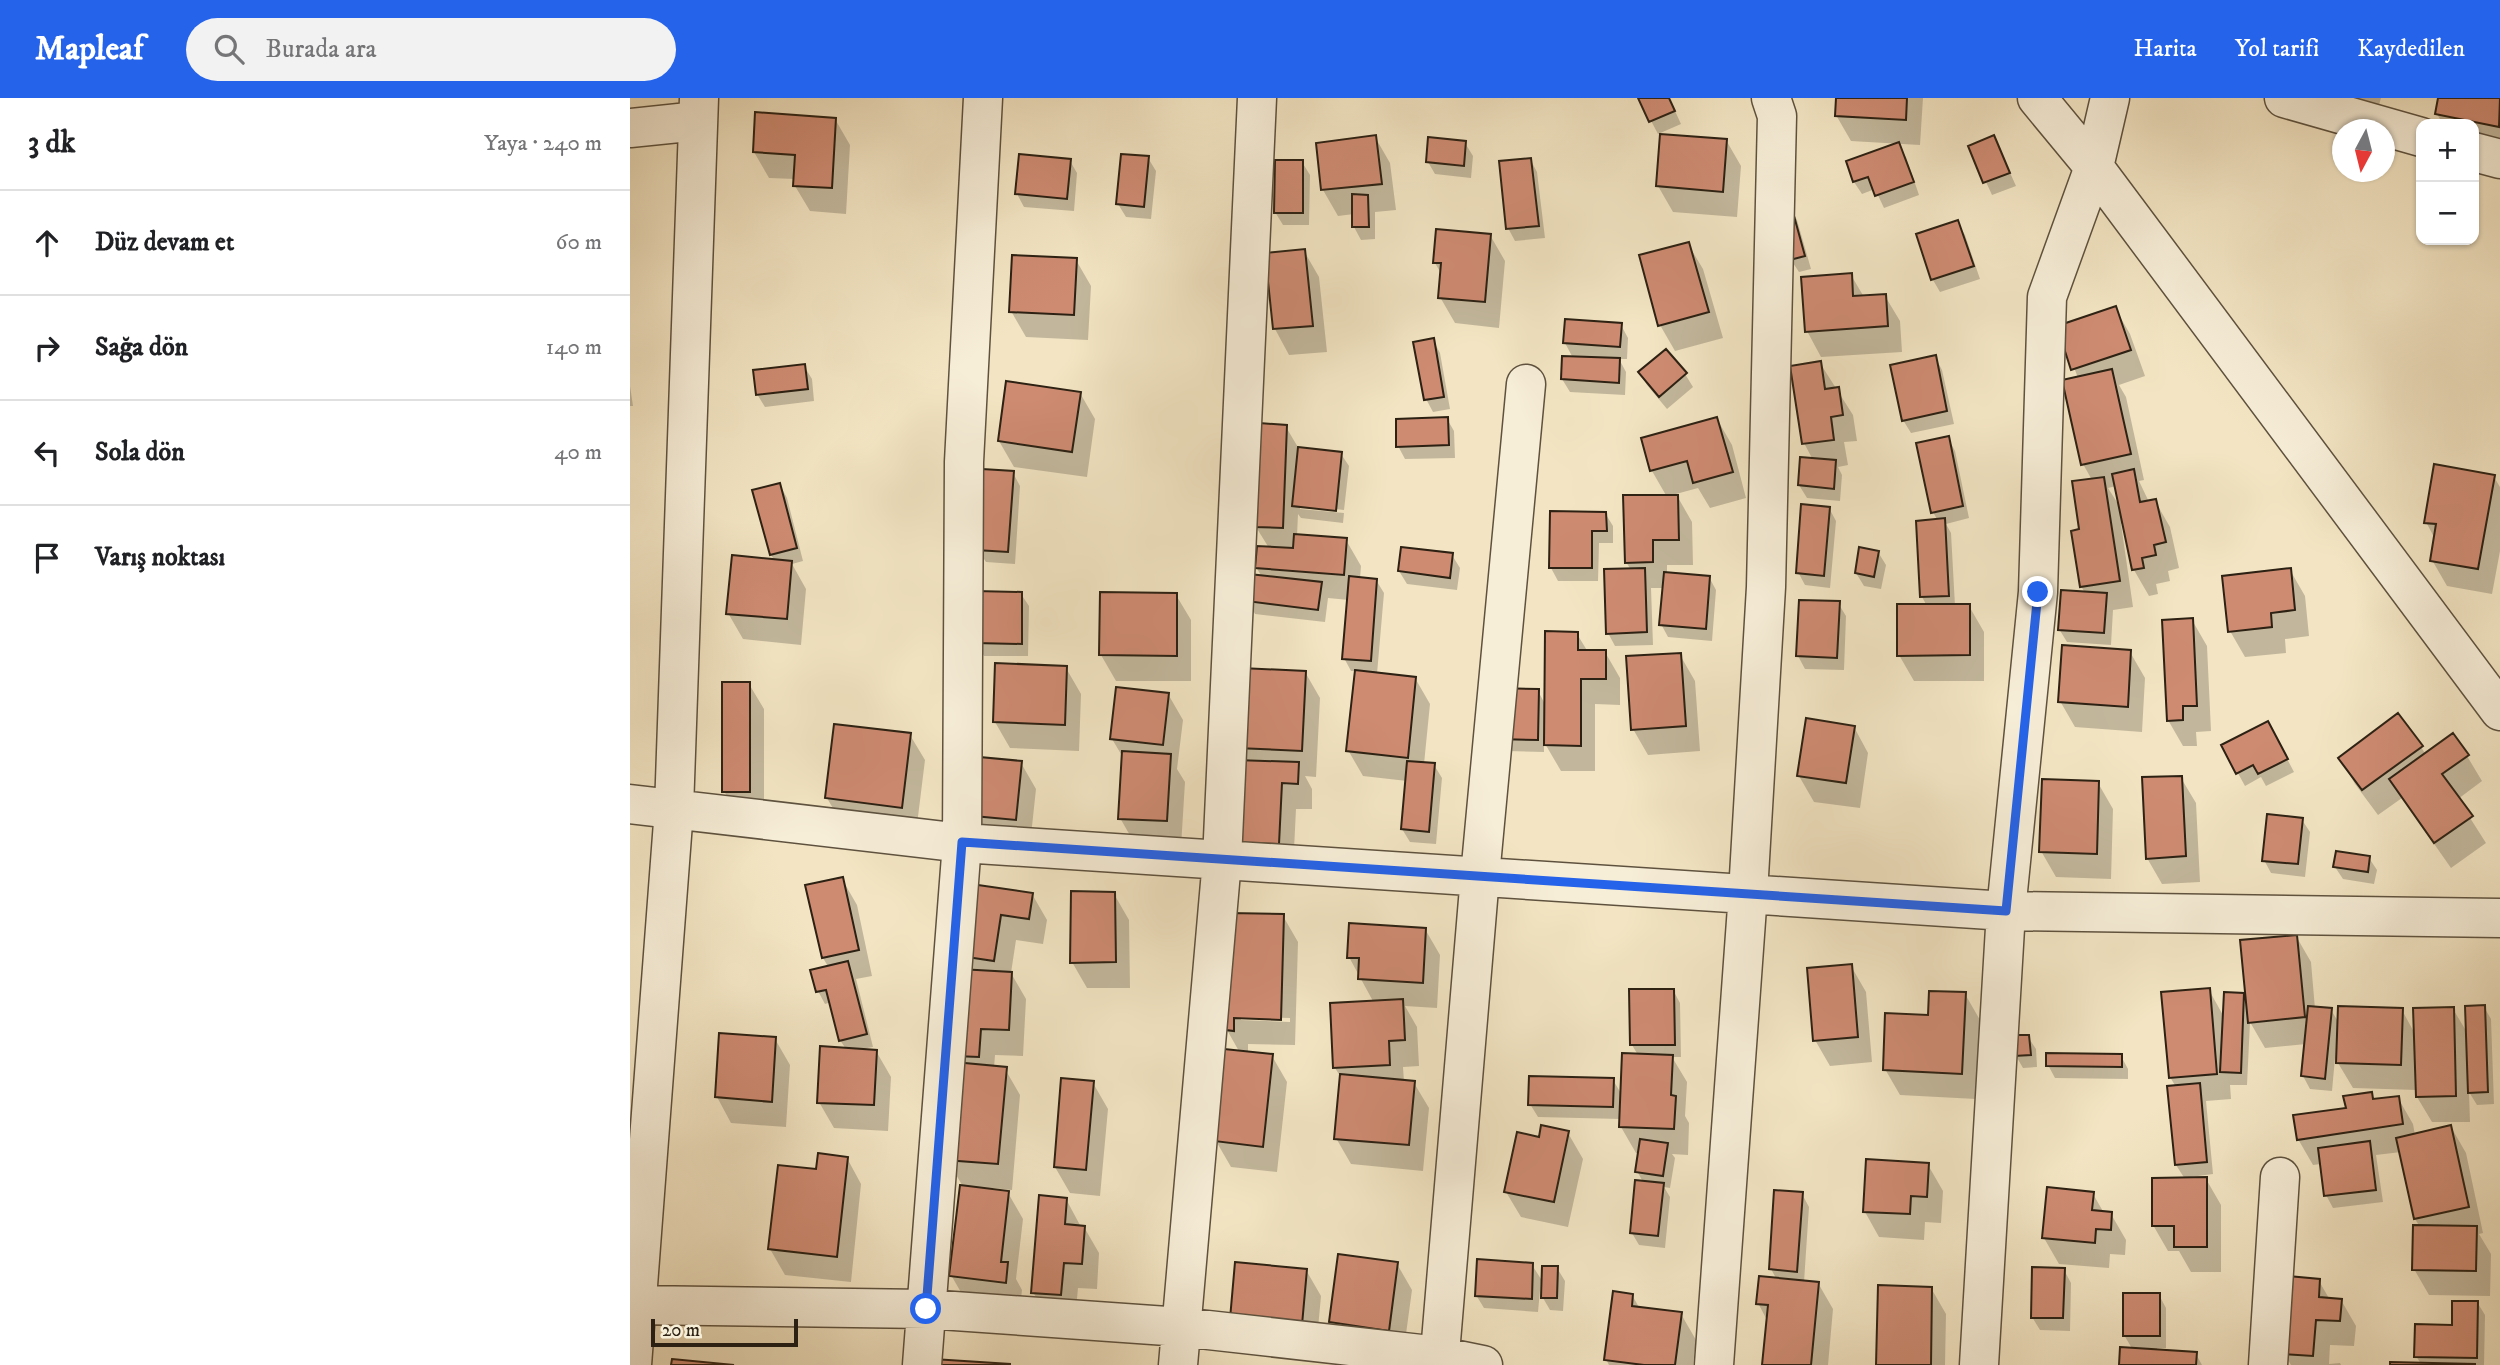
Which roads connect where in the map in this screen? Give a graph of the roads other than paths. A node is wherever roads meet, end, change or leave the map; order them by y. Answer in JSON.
{"nodes":[{"id":1,"x":984,"y":98,"type":"edge"},
{"id":2,"x":1257,"y":98,"type":"edge"},
{"id":3,"x":1772,"y":98,"type":"edge"},
{"id":4,"x":2037,"y":98,"type":"edge"},
{"id":5,"x":2110,"y":98,"type":"edge"},
{"id":6,"x":2284,"y":98,"type":"edge"},
{"id":7,"x":699,"y":110,"type":"edge"},
{"id":8,"x":630,"y":128,"type":"edge"},
{"id":9,"x":2416,"y":136,"type":"edge"},
{"id":10,"x":2479,"y":153,"type":"edge"},
{"id":11,"x":2500,"y":159,"type":"edge"},
{"id":12,"x":2094,"y":167,"type":"junction"},
{"id":13,"x":1527,"y":384,"type":"dead end"},
{"id":14,"x":2500,"y":711,"type":"edge"},
{"id":15,"x":630,"y":804,"type":"edge"},
{"id":16,"x":674,"y":809,"type":"junction"},
{"id":17,"x":962,"y":842,"type":"junction"},
{"id":18,"x":1222,"y":860,"type":"junction"},
{"id":19,"x":1480,"y":876,"type":"junction"},
{"id":20,"x":1748,"y":893,"type":"junction"},
{"id":21,"x":2006,"y":911,"type":"junction"},
{"id":22,"x":2500,"y":918,"type":"edge"},
{"id":23,"x":2280,"y":1177,"type":"dead end"},
{"id":24,"x":637,"y":1305,"type":"junction"},
{"id":25,"x":926,"y":1309,"type":"junction"},
{"id":26,"x":1181,"y":1327,"type":"junction"},
{"id":27,"x":1439,"y":1360,"type":"edge"},
{"id":28,"x":632,"y":1365,"type":"edge"},
{"id":29,"x":922,"y":1365,"type":"edge"},
{"id":30,"x":1178,"y":1365,"type":"edge"},
{"id":31,"x":1483,"y":1365,"type":"edge"},
{"id":32,"x":1714,"y":1365,"type":"edge"},
{"id":33,"x":1979,"y":1365,"type":"edge"},
{"id":34,"x":2268,"y":1365,"type":"edge"}],
"edges":[{"from":1,"to":17,"type":"street"},
{"from":2,"to":18,"type":"street"},
{"from":3,"to":20,"type":"street"},
{"from":4,"to":12,"type":"street"},
{"from":5,"to":12,"type":"street"},
{"from":6,"to":9,"type":"street"},
{"from":7,"to":8,"type":"street"},
{"from":7,"to":16,"type":"street"},
{"from":10,"to":11,"type":"street"},
{"from":12,"to":14,"type":"street"},
{"from":12,"to":21,"type":"street"},
{"from":13,"to":19,"type":"street"},
{"from":15,"to":16,"type":"street"},
{"from":16,"to":17,"type":"street"},
{"from":16,"to":24,"type":"street"},
{"from":17,"to":18,"type":"street"},
{"from":17,"to":25,"type":"street"},
{"from":18,"to":19,"type":"street"},
{"from":18,"to":26,"type":"street"},
{"from":19,"to":20,"type":"street"},
{"from":19,"to":27,"type":"street"},
{"from":20,"to":21,"type":"street"},
{"from":20,"to":32,"type":"street"},
{"from":21,"to":22,"type":"street"},
{"from":21,"to":33,"type":"street"},
{"from":23,"to":34,"type":"street"},
{"from":24,"to":25,"type":"street"},
{"from":24,"to":28,"type":"street"},
{"from":25,"to":26,"type":"street"},
{"from":25,"to":29,"type":"street"},
{"from":26,"to":27,"type":"street"},
{"from":26,"to":30,"type":"street"},
{"from":27,"to":31,"type":"street"}]}
